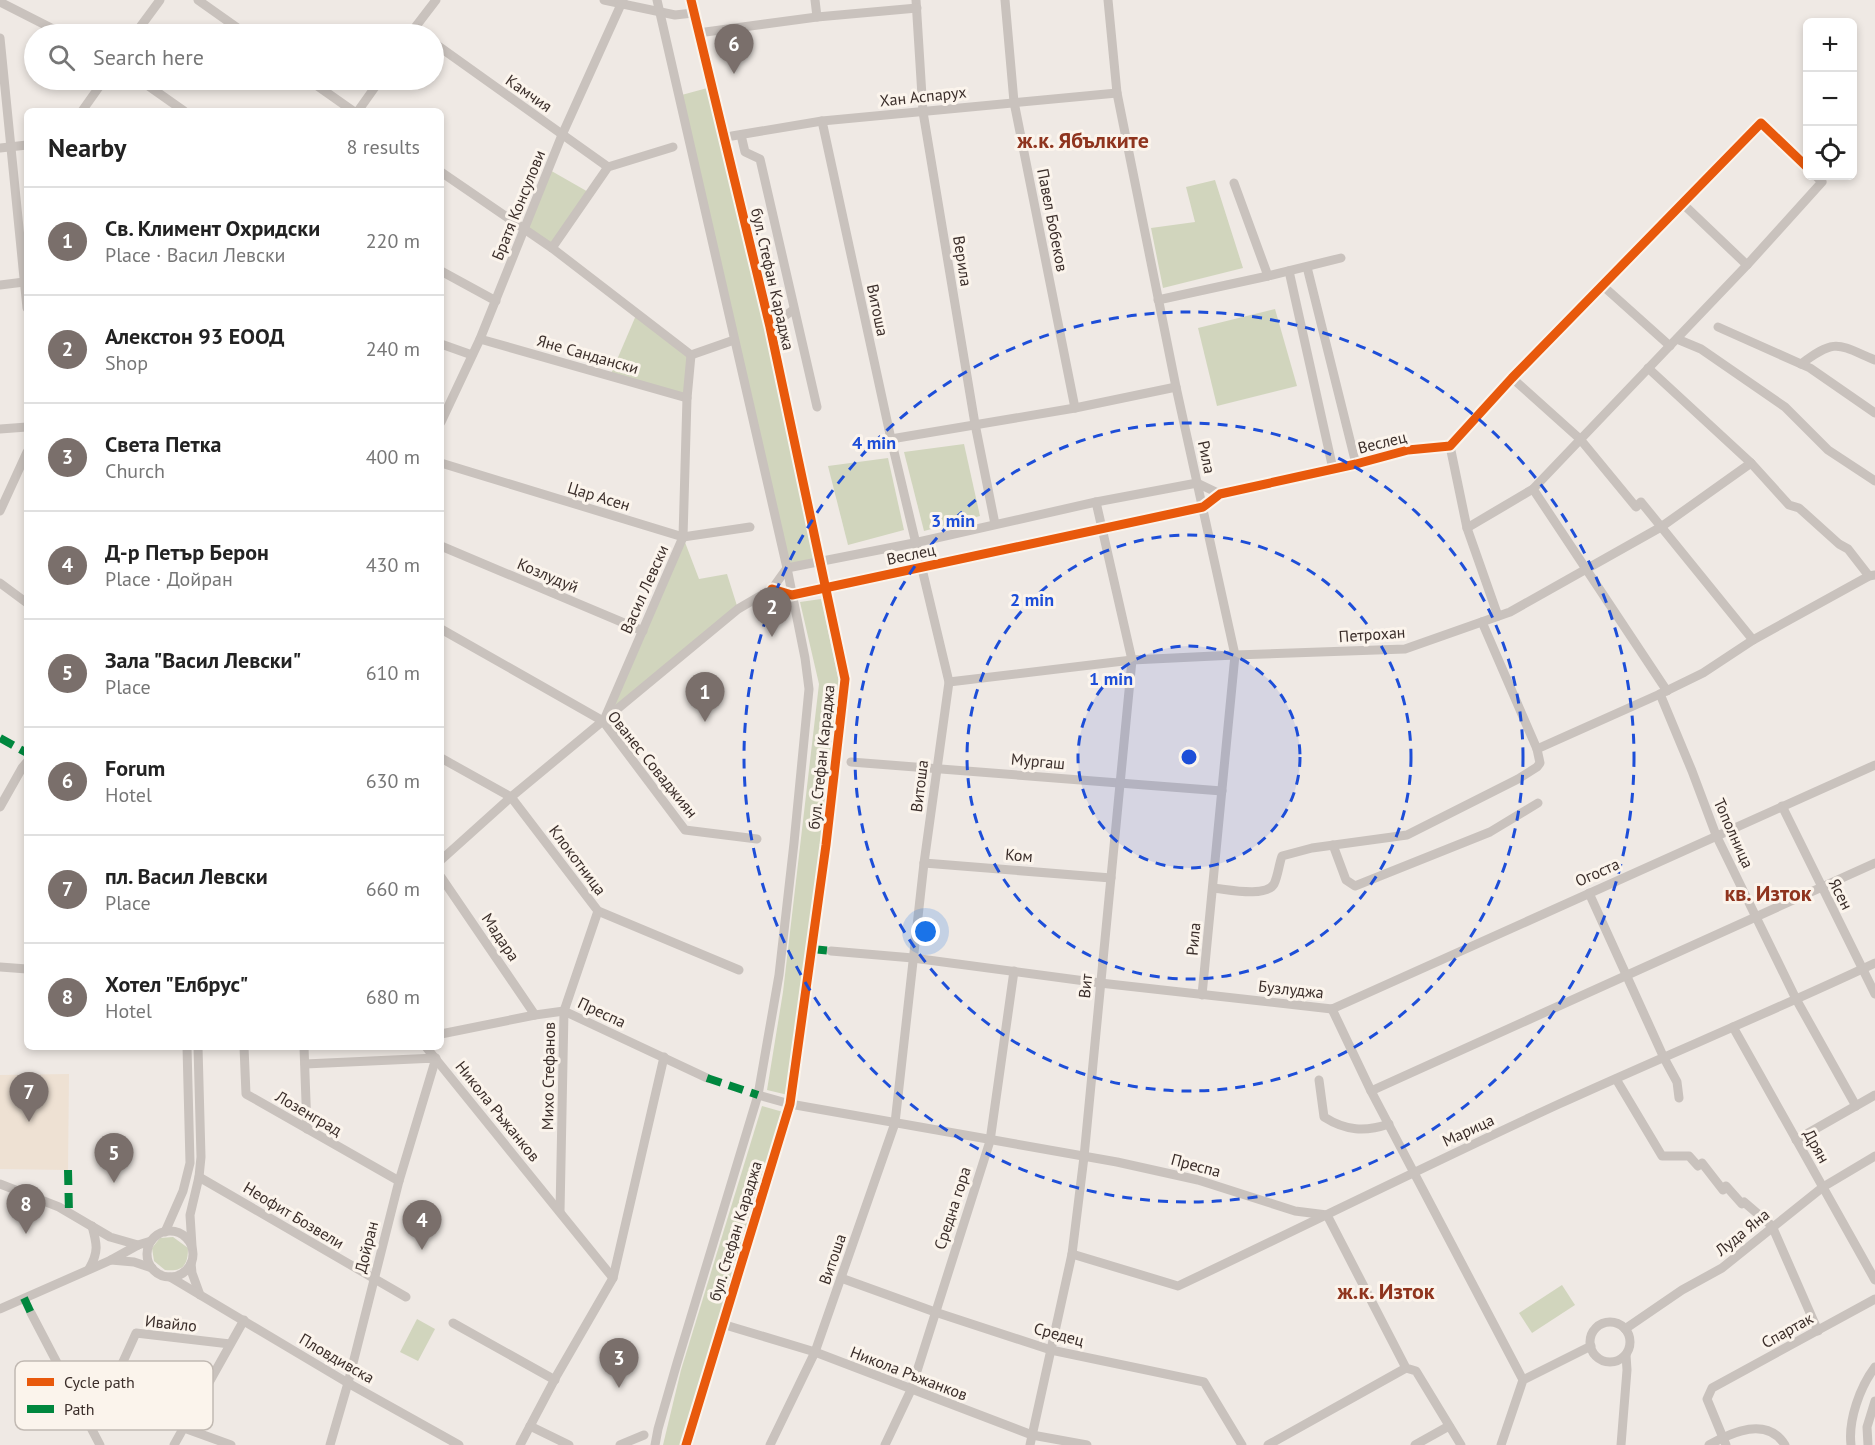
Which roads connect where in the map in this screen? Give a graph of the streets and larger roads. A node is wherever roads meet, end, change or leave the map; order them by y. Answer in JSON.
{"nodes":[{"id":1,"x":159,"y":0,"type":"edge"},
{"id":2,"x":198,"y":0,"type":"edge"},
{"id":3,"x":436,"y":0,"type":"edge"},
{"id":4,"x":604,"y":0,"type":"edge"},
{"id":5,"x":657,"y":0,"type":"edge"},
{"id":6,"x":691,"y":0,"type":"edge"},
{"id":7,"x":815,"y":0,"type":"edge"},
{"id":8,"x":1005,"y":0,"type":"edge"},
{"id":9,"x":1108,"y":0,"type":"edge"},
{"id":10,"x":0,"y":2,"type":"edge"},
{"id":11,"x":622,"y":2,"type":"edge"},
{"id":12,"x":916,"y":4,"type":"edge"},
{"id":13,"x":659,"y":12,"type":"junction"},
{"id":14,"x":693,"y":13,"type":"junction"},
{"id":15,"x":817,"y":18,"type":"junction"},
{"id":16,"x":43,"y":24,"type":"edge"},
{"id":17,"x":142,"y":24,"type":"edge"},
{"id":18,"x":232,"y":24,"type":"edge"},
{"id":19,"x":421,"y":24,"type":"edge"},
{"id":20,"x":698,"y":33,"type":"junction"},
{"id":21,"x":0,"y":38,"type":"edge"},
{"id":22,"x":444,"y":50,"type":"edge"},
{"id":23,"x":97,"y":90,"type":"edge"},
{"id":24,"x":154,"y":90,"type":"edge"},
{"id":25,"x":323,"y":90,"type":"edge"},
{"id":26,"x":373,"y":90,"type":"edge"},
{"id":27,"x":1118,"y":93,"type":"junction"},
{"id":28,"x":1014,"y":102,"type":"junction"},
{"id":29,"x":84,"y":108,"type":"edge"},
{"id":30,"x":180,"y":108,"type":"edge"},
{"id":31,"x":349,"y":108,"type":"edge"},
{"id":32,"x":360,"y":108,"type":"edge"},
{"id":33,"x":923,"y":112,"type":"junction"},
{"id":34,"x":822,"y":121,"type":"junction"},
{"id":35,"x":562,"y":135,"type":"junction"},
{"id":36,"x":24,"y":145,"type":"edge"},
{"id":37,"x":11,"y":147,"type":"junction"},
{"id":38,"x":673,"y":147,"type":"dead end"},
{"id":39,"x":0,"y":148,"type":"edge"},
{"id":40,"x":1803,"y":163,"type":"edge"},
{"id":41,"x":608,"y":167,"type":"junction"},
{"id":42,"x":444,"y":174,"type":"edge"},
{"id":43,"x":1820,"y":180,"type":"edge"},
{"id":44,"x":1234,"y":183,"type":"dead end"},
{"id":45,"x":1683,"y":204,"type":"junction"},
{"id":46,"x":524,"y":229,"type":"junction"},
{"id":47,"x":552,"y":248,"type":"junction"},
{"id":48,"x":1341,"y":258,"type":"dead end"},
{"id":49,"x":24,"y":265,"type":"edge"},
{"id":50,"x":1747,"y":265,"type":"junction"},
{"id":51,"x":1307,"y":267,"type":"junction"},
{"id":52,"x":1289,"y":271,"type":"junction"},
{"id":53,"x":444,"y":273,"type":"edge"},
{"id":54,"x":1268,"y":276,"type":"junction"},
{"id":55,"x":24,"y":283,"type":"edge"},
{"id":56,"x":0,"y":285,"type":"edge"},
{"id":57,"x":1603,"y":286,"type":"junction"},
{"id":58,"x":1158,"y":300,"type":"junction"},
{"id":59,"x":496,"y":301,"type":"junction"},
{"id":60,"x":793,"y":310,"type":"junction"},
{"id":61,"x":770,"y":327,"type":"junction"},
{"id":62,"x":1718,"y":327,"type":"dead end"},
{"id":63,"x":480,"y":339,"type":"junction"},
{"id":64,"x":734,"y":340,"type":"junction"},
{"id":65,"x":1673,"y":343,"type":"junction"},
{"id":66,"x":444,"y":345,"type":"edge"},
{"id":67,"x":472,"y":355,"type":"junction"},
{"id":68,"x":691,"y":355,"type":"junction"},
{"id":69,"x":1875,"y":360,"type":"edge"},
{"id":70,"x":1801,"y":364,"type":"junction"},
{"id":71,"x":1648,"y":368,"type":"junction"},
{"id":72,"x":1512,"y":378,"type":"junction"},
{"id":73,"x":1176,"y":387,"type":"junction"},
{"id":74,"x":687,"y":398,"type":"junction"},
{"id":75,"x":816,"y":407,"type":"dead end"},
{"id":76,"x":1075,"y":408,"type":"junction"},
{"id":77,"x":1875,"y":413,"type":"edge"},
{"id":78,"x":444,"y":416,"type":"edge"},
{"id":79,"x":975,"y":424,"type":"junction"},
{"id":80,"x":24,"y":427,"type":"edge"},
{"id":81,"x":0,"y":429,"type":"edge"},
{"id":82,"x":1580,"y":439,"type":"junction"},
{"id":83,"x":891,"y":440,"type":"junction"},
{"id":84,"x":1450,"y":446,"type":"junction"},
{"id":85,"x":24,"y":459,"type":"edge"},
{"id":86,"x":1750,"y":463,"type":"junction"},
{"id":87,"x":444,"y":464,"type":"edge"},
{"id":88,"x":1356,"y":464,"type":"junction"},
{"id":89,"x":1875,"y":468,"type":"edge"},
{"id":90,"x":1333,"y":469,"type":"junction"},
{"id":91,"x":1872,"y":479,"type":"edge"},
{"id":92,"x":1197,"y":483,"type":"junction"},
{"id":93,"x":1533,"y":489,"type":"junction"},
{"id":94,"x":1220,"y":494,"type":"junction"},
{"id":95,"x":1096,"y":502,"type":"junction"},
{"id":96,"x":1203,"y":507,"type":"junction"},
{"id":97,"x":0,"y":511,"type":"edge"},
{"id":98,"x":995,"y":524,"type":"junction"},
{"id":99,"x":750,"y":527,"type":"dead end"},
{"id":100,"x":1661,"y":527,"type":"junction"},
{"id":101,"x":1102,"y":528,"type":"junction"},
{"id":102,"x":1467,"y":528,"type":"junction"},
{"id":103,"x":683,"y":537,"type":"junction"},
{"id":104,"x":914,"y":543,"type":"junction"},
{"id":105,"x":444,"y":547,"type":"edge"},
{"id":106,"x":819,"y":561,"type":"junction"},
{"id":107,"x":787,"y":567,"type":"junction"},
{"id":108,"x":921,"y":567,"type":"junction"},
{"id":109,"x":1585,"y":570,"type":"junction"},
{"id":110,"x":1873,"y":577,"type":"edge"},
{"id":111,"x":0,"y":584,"type":"edge"},
{"id":112,"x":824,"y":588,"type":"junction"},
{"id":113,"x":772,"y":589,"type":"junction"},
{"id":114,"x":792,"y":595,"type":"junction"},
{"id":115,"x":24,"y":601,"type":"edge"},
{"id":116,"x":1498,"y":616,"type":"junction"},
{"id":117,"x":1482,"y":622,"type":"junction"},
{"id":118,"x":444,"y":631,"type":"edge"},
{"id":119,"x":643,"y":631,"type":"junction"},
{"id":120,"x":1753,"y":640,"type":"junction"},
{"id":121,"x":1235,"y":655,"type":"junction"},
{"id":122,"x":1132,"y":660,"type":"junction"},
{"id":123,"x":949,"y":682,"type":"junction"},
{"id":124,"x":1664,"y":692,"type":"junction"},
{"id":125,"x":603,"y":721,"type":"junction"},
{"id":126,"x":1537,"y":749,"type":"junction"},
{"id":127,"x":444,"y":760,"type":"edge"},
{"id":128,"x":851,"y":762,"type":"dead end"},
{"id":129,"x":1875,"y":765,"type":"edge"},
{"id":130,"x":24,"y":766,"type":"edge"},
{"id":131,"x":936,"y":768,"type":"junction"},
{"id":132,"x":1121,"y":784,"type":"junction"},
{"id":133,"x":1222,"y":791,"type":"junction"},
{"id":134,"x":511,"y":797,"type":"junction"},
{"id":135,"x":1538,"y":803,"type":"dead end"},
{"id":136,"x":1782,"y":806,"type":"junction"},
{"id":137,"x":0,"y":807,"type":"edge"},
{"id":138,"x":1716,"y":835,"type":"junction"},
{"id":139,"x":757,"y":839,"type":"dead end"},
{"id":140,"x":1333,"y":845,"type":"junction"},
{"id":141,"x":444,"y":857,"type":"edge"},
{"id":142,"x":924,"y":863,"type":"junction"},
{"id":143,"x":1875,"y":863,"type":"edge"},
{"id":144,"x":1111,"y":878,"type":"junction"},
{"id":145,"x":444,"y":881,"type":"edge"},
{"id":146,"x":1213,"y":888,"type":"junction"},
{"id":147,"x":1821,"y":888,"type":"junction"},
{"id":148,"x":1588,"y":893,"type":"junction"},
{"id":149,"x":598,"y":911,"type":"junction"},
{"id":150,"x":1756,"y":917,"type":"junction"},
{"id":151,"x":831,"y":951,"type":"dead end"},
{"id":152,"x":913,"y":958,"type":"junction"},
{"id":153,"x":1875,"y":963,"type":"edge"},
{"id":154,"x":0,"y":967,"type":"edge"},
{"id":155,"x":24,"y":969,"type":"edge"},
{"id":156,"x":1862,"y":969,"type":"junction"},
{"id":157,"x":739,"y":970,"type":"dead end"},
{"id":158,"x":1014,"y":971,"type":"junction"},
{"id":159,"x":1627,"y":975,"type":"junction"},
{"id":160,"x":1100,"y":983,"type":"junction"},
{"id":161,"x":1875,"y":994,"type":"edge"},
{"id":162,"x":1202,"y":995,"type":"junction"},
{"id":163,"x":1796,"y":999,"type":"junction"},
{"id":164,"x":1332,"y":1009,"type":"junction"},
{"id":165,"x":564,"y":1011,"type":"junction"},
{"id":166,"x":536,"y":1015,"type":"junction"},
{"id":167,"x":1733,"y":1027,"type":"junction"},
{"id":168,"x":444,"y":1033,"type":"edge"},
{"id":169,"x":187,"y":1050,"type":"edge"},
{"id":170,"x":198,"y":1050,"type":"edge"},
{"id":171,"x":244,"y":1050,"type":"edge"},
{"id":172,"x":304,"y":1050,"type":"edge"},
{"id":173,"x":429,"y":1050,"type":"edge"},
{"id":174,"x":664,"y":1057,"type":"junction"},
{"id":175,"x":436,"y":1058,"type":"junction"},
{"id":176,"x":1664,"y":1058,"type":"junction"},
{"id":177,"x":305,"y":1064,"type":"junction"},
{"id":178,"x":707,"y":1078,"type":"dead end"},
{"id":179,"x":1616,"y":1079,"type":"junction"},
{"id":180,"x":1319,"y":1080,"type":"dead end"},
{"id":181,"x":1371,"y":1091,"type":"junction"},
{"id":182,"x":758,"y":1095,"type":"junction"},
{"id":183,"x":1875,"y":1095,"type":"edge"},
{"id":184,"x":1679,"y":1098,"type":"dead end"},
{"id":185,"x":790,"y":1104,"type":"junction"},
{"id":186,"x":1856,"y":1106,"type":"junction"},
{"id":187,"x":895,"y":1123,"type":"junction"},
{"id":188,"x":1389,"y":1124,"type":"junction"},
{"id":189,"x":307,"y":1129,"type":"junction"},
{"id":190,"x":1796,"y":1140,"type":"junction"},
{"id":191,"x":990,"y":1141,"type":"junction"},
{"id":192,"x":1875,"y":1156,"type":"edge"},
{"id":193,"x":1084,"y":1157,"type":"junction"},
{"id":194,"x":1415,"y":1171,"type":"junction"},
{"id":195,"x":199,"y":1177,"type":"junction"},
{"id":196,"x":399,"y":1181,"type":"junction"},
{"id":197,"x":0,"y":1184,"type":"edge"},
{"id":198,"x":1822,"y":1187,"type":"junction"},
{"id":199,"x":560,"y":1212,"type":"junction"},
{"id":200,"x":1327,"y":1215,"type":"junction"},
{"id":201,"x":92,"y":1226,"type":"junction"},
{"id":202,"x":1772,"y":1226,"type":"junction"},
{"id":203,"x":165,"y":1232,"type":"junction"},
{"id":204,"x":151,"y":1241,"type":"junction"},
{"id":205,"x":138,"y":1245,"type":"junction"},
{"id":206,"x":192,"y":1246,"type":"junction"},
{"id":207,"x":1072,"y":1254,"type":"junction"},
{"id":208,"x":111,"y":1260,"type":"junction"},
{"id":209,"x":191,"y":1263,"type":"junction"},
{"id":210,"x":152,"y":1268,"type":"junction"},
{"id":211,"x":89,"y":1269,"type":"junction"},
{"id":212,"x":170,"y":1277,"type":"junction"},
{"id":213,"x":613,"y":1278,"type":"junction"},
{"id":214,"x":841,"y":1278,"type":"junction"},
{"id":215,"x":373,"y":1280,"type":"junction"},
{"id":216,"x":1875,"y":1280,"type":"edge"},
{"id":217,"x":200,"y":1295,"type":"junction"},
{"id":218,"x":406,"y":1297,"type":"dead end"},
{"id":219,"x":1875,"y":1299,"type":"edge"},
{"id":220,"x":0,"y":1308,"type":"edge"},
{"id":221,"x":935,"y":1312,"type":"junction"},
{"id":222,"x":31,"y":1313,"type":"dead end"},
{"id":223,"x":244,"y":1320,"type":"junction"},
{"id":224,"x":453,"y":1323,"type":"dead end"},
{"id":225,"x":722,"y":1324,"type":"junction"},
{"id":226,"x":1625,"y":1329,"type":"junction"},
{"id":227,"x":1818,"y":1331,"type":"junction"},
{"id":228,"x":230,"y":1344,"type":"junction"},
{"id":229,"x":1590,"y":1346,"type":"junction"},
{"id":230,"x":1051,"y":1350,"type":"junction"},
{"id":231,"x":815,"y":1352,"type":"junction"},
{"id":232,"x":1626,"y":1355,"type":"junction"},
{"id":233,"x":56,"y":1361,"type":"edge"},
{"id":234,"x":123,"y":1361,"type":"edge"},
{"id":235,"x":1875,"y":1367,"type":"edge"},
{"id":236,"x":1406,"y":1368,"type":"junction"},
{"id":237,"x":213,"y":1375,"type":"edge"},
{"id":238,"x":555,"y":1380,"type":"junction"},
{"id":239,"x":1523,"y":1380,"type":"junction"},
{"id":240,"x":348,"y":1383,"type":"junction"},
{"id":241,"x":912,"y":1390,"type":"junction"},
{"id":242,"x":1875,"y":1401,"type":"edge"},
{"id":243,"x":530,"y":1426,"type":"junction"},
{"id":244,"x":1449,"y":1426,"type":"junction"},
{"id":245,"x":92,"y":1430,"type":"edge"},
{"id":246,"x":183,"y":1430,"type":"edge"},
{"id":247,"x":190,"y":1430,"type":"edge"},
{"id":248,"x":644,"y":1435,"type":"dead end"},
{"id":249,"x":1031,"y":1440,"type":"edge"},
{"id":250,"x":1724,"y":1441,"type":"edge"},
{"id":251,"x":100,"y":1445,"type":"edge"},
{"id":252,"x":174,"y":1445,"type":"edge"},
{"id":253,"x":231,"y":1445,"type":"edge"},
{"id":254,"x":330,"y":1445,"type":"edge"},
{"id":255,"x":459,"y":1445,"type":"edge"},
{"id":256,"x":520,"y":1445,"type":"edge"},
{"id":257,"x":569,"y":1445,"type":"edge"},
{"id":258,"x":620,"y":1445,"type":"edge"},
{"id":259,"x":655,"y":1445,"type":"edge"},
{"id":260,"x":686,"y":1445,"type":"edge"},
{"id":261,"x":771,"y":1445,"type":"edge"},
{"id":262,"x":885,"y":1445,"type":"edge"},
{"id":263,"x":1087,"y":1445,"type":"edge"},
{"id":264,"x":1242,"y":1445,"type":"edge"},
{"id":265,"x":1268,"y":1445,"type":"edge"},
{"id":266,"x":1415,"y":1445,"type":"edge"},
{"id":267,"x":1461,"y":1445,"type":"edge"},
{"id":268,"x":1501,"y":1445,"type":"edge"},
{"id":269,"x":1621,"y":1445,"type":"edge"},
{"id":270,"x":1709,"y":1445,"type":"edge"},
{"id":271,"x":1785,"y":1445,"type":"edge"},
{"id":272,"x":1851,"y":1445,"type":"edge"},
{"id":273,"x":1868,"y":1445,"type":"edge"}],
"edges":[{"from":1,"to":17,"type":"street"},
{"from":2,"to":18,"type":"street"},
{"from":3,"to":19,"type":"street"},
{"from":4,"to":11,"type":"street"},
{"from":5,"to":13,"type":"street","name":"бул. Стефан Караджа"},
{"from":6,"to":14,"type":"street","name":"бул. Стефан Караджа"},
{"from":7,"to":15,"type":"street"},
{"from":8,"to":28,"type":"street","name":"Павел Бобеков"},
{"from":9,"to":27,"type":"street","name":"Рила"},
{"from":10,"to":16,"type":"street"},
{"from":11,"to":13,"type":"street"},
{"from":11,"to":35,"type":"street","name":"Братя Консулови"},
{"from":12,"to":15,"type":"street"},
{"from":12,"to":33,"type":"street","name":"Верила"},
{"from":13,"to":14,"type":"street"},
{"from":13,"to":64,"type":"street","name":"бул. Стефан Караджа"},
{"from":14,"to":20,"type":"street","name":"бул. Стефан Караджа"},
{"from":15,"to":20,"type":"street"},
{"from":20,"to":61,"type":"street","name":"бул. Стефан Караджа"},
{"from":21,"to":37,"type":"street"},
{"from":22,"to":35,"type":"street","name":"Камчия"},
{"from":23,"to":29,"type":"street"},
{"from":24,"to":30,"type":"street"},
{"from":25,"to":31,"type":"street"},
{"from":26,"to":32,"type":"street"},
{"from":27,"to":28,"type":"street","name":"Хан Аспарух"},
{"from":27,"to":58,"type":"street","name":"Рила"},
{"from":28,"to":33,"type":"street","name":"Хан Аспарух"},
{"from":28,"to":76,"type":"street","name":"Павел Бобеков"},
{"from":33,"to":34,"type":"street","name":"Хан Аспарух"},
{"from":33,"to":79,"type":"street","name":"Верила"},
{"from":34,"to":60,"type":"street","name":"Хан Аспарух"},
{"from":34,"to":83,"type":"street","name":"Витоша"},
{"from":35,"to":41,"type":"street","name":"Камчия"},
{"from":35,"to":46,"type":"street","name":"Братя Консулови"},
{"from":36,"to":37,"type":"street"},
{"from":37,"to":39,"type":"street"},
{"from":37,"to":49,"type":"street"},
{"from":38,"to":41,"type":"street"},
{"from":40,"to":45,"type":"street"},
{"from":41,"to":47,"type":"street"},
{"from":42,"to":46,"type":"street"},
{"from":43,"to":50,"type":"street"},
{"from":44,"to":54,"type":"street"},
{"from":45,"to":50,"type":"street"},
{"from":45,"to":57,"type":"street"},
{"from":46,"to":47,"type":"street"},
{"from":46,"to":59,"type":"street","name":"Братя Консулови"},
{"from":47,"to":68,"type":"street"},
{"from":48,"to":51,"type":"street"},
{"from":50,"to":65,"type":"street"},
{"from":51,"to":52,"type":"street"},
{"from":51,"to":88,"type":"street"},
{"from":52,"to":54,"type":"street"},
{"from":52,"to":90,"type":"street"},
{"from":53,"to":59,"type":"street"},
{"from":54,"to":58,"type":"street"},
{"from":55,"to":56,"type":"street"},
{"from":57,"to":65,"type":"street"},
{"from":57,"to":72,"type":"street"},
{"from":58,"to":73,"type":"street","name":"Рила"},
{"from":59,"to":63,"type":"street","name":"Братя Консулови"},
{"from":60,"to":61,"type":"street"},
{"from":60,"to":75,"type":"street"},
{"from":61,"to":106,"type":"street","name":"бул. Стефан Караджа"},
{"from":62,"to":70,"type":"street"},
{"from":63,"to":67,"type":"street","name":"Братя Консулови"},
{"from":63,"to":74,"type":"street","name":"Яне Сандански"},
{"from":64,"to":68,"type":"street"},
{"from":64,"to":107,"type":"street","name":"бул. Стефан Караджа"},
{"from":65,"to":71,"type":"street"},
{"from":65,"to":91,"type":"street"},
{"from":66,"to":67,"type":"street"},
{"from":67,"to":78,"type":"street","name":"Братя Консулови"},
{"from":68,"to":74,"type":"street","name":"Васил Левски"},
{"from":69,"to":70,"type":"street"},
{"from":70,"to":77,"type":"street"},
{"from":71,"to":82,"type":"street"},
{"from":71,"to":86,"type":"street"},
{"from":72,"to":82,"type":"street"},
{"from":72,"to":84,"type":"street"},
{"from":73,"to":76,"type":"street"},
{"from":73,"to":92,"type":"street","name":"Рила"},
{"from":74,"to":103,"type":"street","name":"Васил Левски"},
{"from":76,"to":79,"type":"street"},
{"from":79,"to":83,"type":"street"},
{"from":79,"to":98,"type":"street","name":"Верила"},
{"from":80,"to":81,"type":"street"},
{"from":82,"to":93,"type":"street"},
{"from":82,"to":100,"type":"street"},
{"from":83,"to":104,"type":"street","name":"Витоша"},
{"from":84,"to":88,"type":"street","name":"Веслец"},
{"from":84,"to":102,"type":"street"},
{"from":85,"to":97,"type":"street"},
{"from":86,"to":100,"type":"street","name":"Петрохан"},
{"from":86,"to":110,"type":"street"},
{"from":87,"to":103,"type":"street","name":"Цар Асен"},
{"from":88,"to":90,"type":"street","name":"Веслец"},
{"from":89,"to":91,"type":"street"},
{"from":90,"to":94,"type":"street","name":"Веслец"},
{"from":92,"to":94,"type":"street"},
{"from":92,"to":95,"type":"street","name":"Веслец"},
{"from":92,"to":96,"type":"street","name":"Рила"},
{"from":93,"to":102,"type":"street"},
{"from":93,"to":109,"type":"street","name":"Тополница"},
{"from":94,"to":96,"type":"street","name":"Веслец"},
{"from":95,"to":98,"type":"street","name":"Веслец"},
{"from":95,"to":101,"type":"street","name":"Вит"},
{"from":96,"to":101,"type":"street","name":"Веслец"},
{"from":96,"to":121,"type":"street","name":"Рила"},
{"from":98,"to":104,"type":"street","name":"Веслец"},
{"from":99,"to":103,"type":"street","name":"Цар Асен"},
{"from":100,"to":109,"type":"street","name":"Петрохан"},
{"from":100,"to":120,"type":"street"},
{"from":101,"to":108,"type":"street","name":"Веслец"},
{"from":101,"to":122,"type":"street","name":"Вит"},
{"from":102,"to":116,"type":"street"},
{"from":103,"to":119,"type":"street","name":"Васил Левски"},
{"from":104,"to":106,"type":"street","name":"Веслец"},
{"from":104,"to":108,"type":"street","name":"Витоша"},
{"from":105,"to":119,"type":"street","name":"Козлудуй"},
{"from":106,"to":107,"type":"street","name":"Веслец"},
{"from":106,"to":112,"type":"street","name":"бул. Стефан Караджа"},
{"from":107,"to":113,"type":"street"},
{"from":107,"to":114,"type":"street","name":"бул. Стефан Караджа"},
{"from":108,"to":112,"type":"street","name":"Веслец"},
{"from":108,"to":123,"type":"street","name":"Витоша"},
{"from":109,"to":116,"type":"street","name":"Петрохан"},
{"from":109,"to":124,"type":"street","name":"Тополница"},
{"from":110,"to":120,"type":"street"},
{"from":111,"to":115,"type":"street"},
{"from":112,"to":114,"type":"street","name":"Веслец"},
{"from":112,"to":185,"type":"street","name":"бул. Стефан Караджа"},
{"from":113,"to":114,"type":"street"},
{"from":113,"to":125,"type":"street","name":"Васил Левски"},
{"from":114,"to":182,"type":"street","name":"бул. Стефан Караджа"},
{"from":116,"to":117,"type":"street","name":"Петрохан"},
{"from":117,"to":121,"type":"street","name":"Петрохан"},
{"from":117,"to":126,"type":"street"},
{"from":118,"to":125,"type":"street","name":"Ованес Соваджиян"},
{"from":119,"to":125,"type":"street","name":"Васил Левски"},
{"from":120,"to":124,"type":"street"},
{"from":121,"to":122,"type":"street","name":"Петрохан"},
{"from":121,"to":133,"type":"street","name":"Рила"},
{"from":122,"to":123,"type":"street","name":"Петрохан"},
{"from":122,"to":132,"type":"street","name":"Вит"},
{"from":123,"to":131,"type":"street","name":"Витоша"},
{"from":124,"to":126,"type":"street"},
{"from":124,"to":138,"type":"street","name":"Тополница"},
{"from":125,"to":134,"type":"street","name":"Васил Левски"},
{"from":125,"to":139,"type":"street","name":"Ованес Соваджиян"},
{"from":126,"to":140,"type":"street"},
{"from":127,"to":134,"type":"street","name":"Клокотница"},
{"from":128,"to":131,"type":"street","name":"Мургаш"},
{"from":129,"to":136,"type":"street","name":"Огоста"},
{"from":130,"to":137,"type":"street"},
{"from":131,"to":132,"type":"street","name":"Мургаш"},
{"from":131,"to":142,"type":"street","name":"Витоша"},
{"from":132,"to":133,"type":"street","name":"Мургаш"},
{"from":132,"to":144,"type":"street","name":"Вит"},
{"from":133,"to":146,"type":"street","name":"Рила"},
{"from":134,"to":141,"type":"street","name":"Васил Левски"},
{"from":134,"to":149,"type":"street","name":"Клокотница"},
{"from":135,"to":140,"type":"street"},
{"from":136,"to":138,"type":"street","name":"Огоста"},
{"from":136,"to":147,"type":"street","name":"Ясен"},
{"from":138,"to":148,"type":"street","name":"Огоста"},
{"from":138,"to":150,"type":"street","name":"Тополница"},
{"from":140,"to":146,"type":"street"},
{"from":142,"to":144,"type":"street","name":"Ком"},
{"from":142,"to":152,"type":"street","name":"Витоша"},
{"from":143,"to":147,"type":"street"},
{"from":144,"to":160,"type":"street","name":"Вит"},
{"from":145,"to":166,"type":"street","name":"Мадара"},
{"from":146,"to":162,"type":"street","name":"Рила"},
{"from":147,"to":150,"type":"street"},
{"from":147,"to":156,"type":"street","name":"Ясен"},
{"from":148,"to":159,"type":"street"},
{"from":148,"to":164,"type":"street","name":"Огоста"},
{"from":149,"to":157,"type":"street","name":"Клокотница"},
{"from":149,"to":165,"type":"street","name":"Михо Стефанов"},
{"from":150,"to":159,"type":"street"},
{"from":150,"to":163,"type":"street","name":"Тополница"},
{"from":151,"to":152,"type":"street","name":"Бузлуджа"},
{"from":152,"to":158,"type":"street","name":"Бузлуджа"},
{"from":152,"to":187,"type":"street","name":"Витоша"},
{"from":153,"to":156,"type":"street","name":"Марица"},
{"from":154,"to":155,"type":"street"},
{"from":156,"to":161,"type":"street","name":"Ясен"},
{"from":156,"to":163,"type":"street","name":"Марица"},
{"from":158,"to":160,"type":"street","name":"Бузлуджа"},
{"from":158,"to":191,"type":"street","name":"Средна гора"},
{"from":159,"to":176,"type":"street"},
{"from":159,"to":181,"type":"street"},
{"from":160,"to":162,"type":"street","name":"Бузлуджа"},
{"from":160,"to":193,"type":"street","name":"Вит"},
{"from":162,"to":164,"type":"street","name":"Бузлуджа"},
{"from":163,"to":167,"type":"street","name":"Марица"},
{"from":163,"to":186,"type":"street","name":"Тополница"},
{"from":164,"to":181,"type":"street","name":"Бузлуджа"},
{"from":165,"to":166,"type":"street","name":"Преспа"},
{"from":165,"to":174,"type":"street","name":"Преспа"},
{"from":165,"to":199,"type":"street","name":"Михо Стефанов"},
{"from":166,"to":168,"type":"street","name":"Преспа"},
{"from":167,"to":176,"type":"street","name":"Марица"},
{"from":167,"to":190,"type":"street","name":"Дрян"},
{"from":169,"to":203,"type":"street"},
{"from":170,"to":195,"type":"street"},
{"from":171,"to":189,"type":"street","name":"Лозенград"},
{"from":172,"to":177,"type":"street"},
{"from":173,"to":175,"type":"street","name":"Никола Ръжанков"},
{"from":174,"to":178,"type":"street","name":"Преспа"},
{"from":174,"to":213,"type":"street"},
{"from":175,"to":177,"type":"street"},
{"from":175,"to":196,"type":"street","name":"Дойран"},
{"from":175,"to":199,"type":"street","name":"Никола Ръжанков"},
{"from":176,"to":179,"type":"street","name":"Марица"},
{"from":176,"to":184,"type":"street"},
{"from":177,"to":189,"type":"street"},
{"from":179,"to":194,"type":"street","name":"Марица"},
{"from":179,"to":202,"type":"street"},
{"from":180,"to":188,"type":"street"},
{"from":181,"to":188,"type":"street","name":"Бузлуджа"},
{"from":182,"to":185,"type":"street","name":"Преспа"},
{"from":182,"to":259,"type":"street","name":"бул. Стефан Караджа"},
{"from":183,"to":186,"type":"street"},
{"from":185,"to":187,"type":"street","name":"Преспа"},
{"from":185,"to":225,"type":"street","name":"бул. Стефан Караджа"},
{"from":186,"to":190,"type":"street"},
{"from":187,"to":191,"type":"street","name":"Преспа"},
{"from":187,"to":214,"type":"street","name":"Витоша"},
{"from":188,"to":194,"type":"street","name":"Бузлуджа"},
{"from":189,"to":196,"type":"street","name":"Лозенград"},
{"from":190,"to":198,"type":"street","name":"Дрян"},
{"from":191,"to":193,"type":"street","name":"Преспа"},
{"from":191,"to":221,"type":"street","name":"Средна гора"},
{"from":192,"to":198,"type":"street","name":"Луда Яна"},
{"from":193,"to":200,"type":"street","name":"Преспа"},
{"from":193,"to":207,"type":"street","name":"Вит"},
{"from":194,"to":200,"type":"street","name":"Марица"},
{"from":194,"to":239,"type":"street","name":"Бузлуджа"},
{"from":195,"to":206,"type":"street"},
{"from":195,"to":215,"type":"street","name":"Неофит Бозвели"},
{"from":196,"to":215,"type":"street","name":"Дойран"},
{"from":197,"to":201,"type":"street"},
{"from":198,"to":202,"type":"street","name":"Луда Яна"},
{"from":198,"to":216,"type":"street","name":"Дрян"},
{"from":199,"to":213,"type":"street","name":"Никола Ръжанков"},
{"from":200,"to":207,"type":"street","name":"Марица"},
{"from":200,"to":236,"type":"street"},
{"from":201,"to":205,"type":"street"},
{"from":201,"to":211,"type":"street"},
{"from":202,"to":226,"type":"street","name":"Луда Яна"},
{"from":202,"to":227,"type":"street"},
{"from":203,"to":204,"type":"street"},
{"from":203,"to":206,"type":"street"},
{"from":204,"to":205,"type":"street"},
{"from":204,"to":210,"type":"street"},
{"from":205,"to":208,"type":"street"},
{"from":206,"to":209,"type":"street"},
{"from":207,"to":230,"type":"street","name":"Вит"},
{"from":208,"to":210,"type":"street"},
{"from":208,"to":211,"type":"street"},
{"from":209,"to":212,"type":"street"},
{"from":209,"to":217,"type":"street"},
{"from":210,"to":212,"type":"street"},
{"from":211,"to":220,"type":"street"},
{"from":212,"to":217,"type":"street","name":"Пловдивска"},
{"from":213,"to":238,"type":"street"},
{"from":214,"to":221,"type":"street","name":"Средец"},
{"from":214,"to":231,"type":"street","name":"Витоша"},
{"from":215,"to":218,"type":"street","name":"Неофит Бозвели"},
{"from":215,"to":240,"type":"street","name":"Дойран"},
{"from":217,"to":223,"type":"street","name":"Пловдивска"},
{"from":219,"to":227,"type":"street","name":"Спартак"},
{"from":221,"to":230,"type":"street","name":"Средец"},
{"from":221,"to":241,"type":"street","name":"Средна гора"},
{"from":222,"to":233,"type":"street"},
{"from":223,"to":228,"type":"street"},
{"from":223,"to":240,"type":"street","name":"Пловдивска"},
{"from":224,"to":238,"type":"street"},
{"from":225,"to":231,"type":"street","name":"Никола Ръжанков"},
{"from":225,"to":260,"type":"street","name":"бул. Стефан Караджа"},
{"from":226,"to":229,"type":"street"},
{"from":226,"to":232,"type":"street"},
{"from":227,"to":250,"type":"street","name":"Спартак"},
{"from":228,"to":234,"type":"street","name":"Ивайло"},
{"from":228,"to":237,"type":"street"},
{"from":229,"to":232,"type":"street"},
{"from":229,"to":239,"type":"street"},
{"from":230,"to":249,"type":"street","name":"Вит"},
{"from":230,"to":264,"type":"street","name":"Средец"},
{"from":231,"to":241,"type":"street","name":"Никола Ръжанков"},
{"from":231,"to":261,"type":"street","name":"Витоша"},
{"from":232,"to":269,"type":"street"},
{"from":235,"to":272,"type":"street"},
{"from":236,"to":244,"type":"street"},
{"from":236,"to":265,"type":"street"},
{"from":238,"to":243,"type":"street"},
{"from":239,"to":268,"type":"street"},
{"from":240,"to":254,"type":"street","name":"Дойран"},
{"from":240,"to":255,"type":"street","name":"Пловдивска"},
{"from":241,"to":249,"type":"street","name":"Никола Ръжанков"},
{"from":241,"to":262,"type":"street","name":"Средна гора"},
{"from":242,"to":273,"type":"street"},
{"from":243,"to":256,"type":"street"},
{"from":243,"to":257,"type":"street"},
{"from":244,"to":266,"type":"street"},
{"from":244,"to":267,"type":"street"},
{"from":245,"to":251,"type":"street"},
{"from":246,"to":252,"type":"street"},
{"from":247,"to":253,"type":"street"},
{"from":248,"to":258,"type":"street"},
{"from":249,"to":263,"type":"street","name":"Никола Ръжанков"},
{"from":250,"to":270,"type":"street"},
{"from":250,"to":271,"type":"street"}]}
